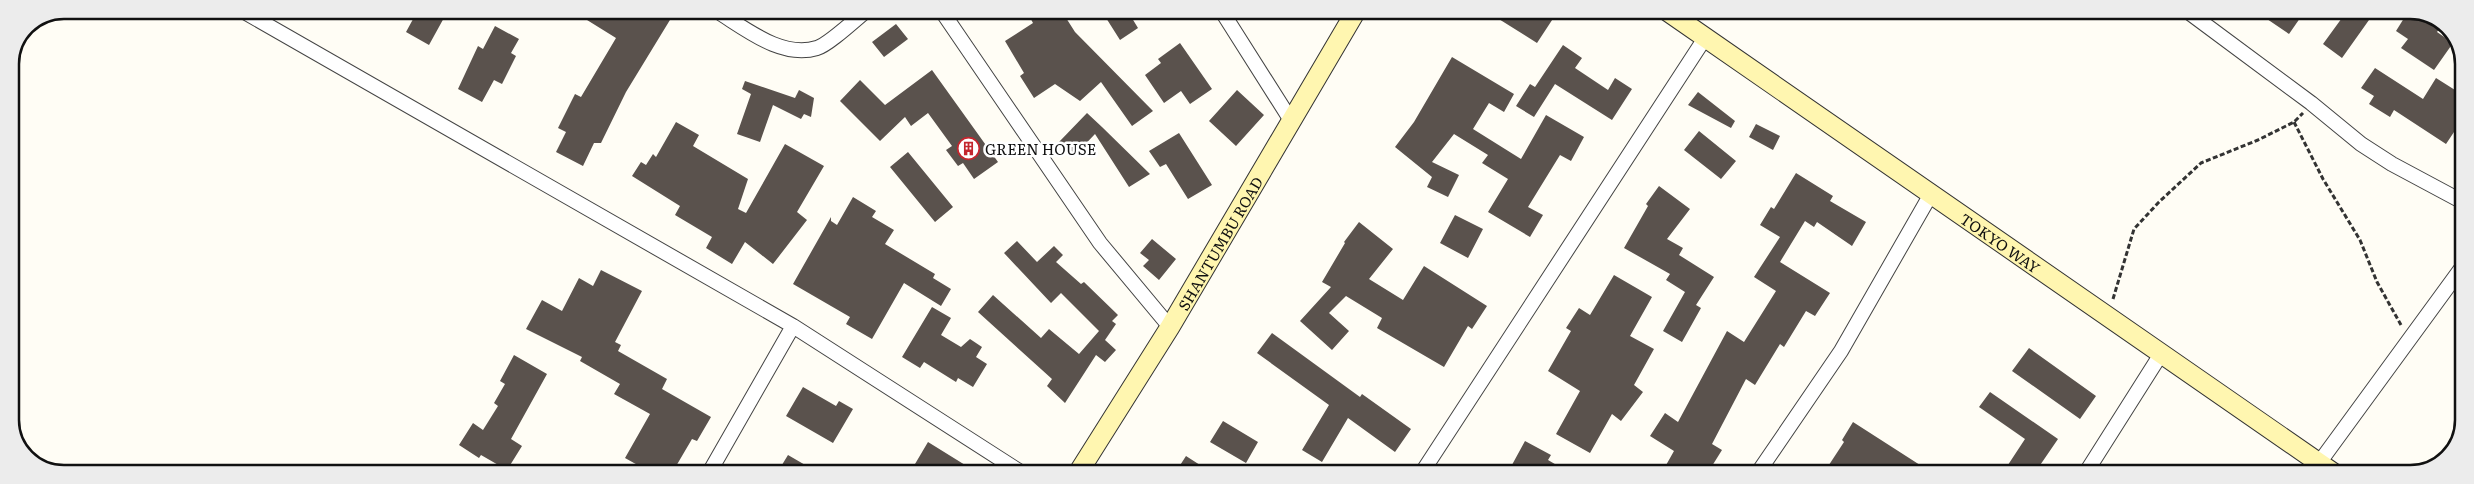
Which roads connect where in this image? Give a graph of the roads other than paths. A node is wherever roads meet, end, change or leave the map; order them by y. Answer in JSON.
{"nodes":[{"id":1,"x":257,"y":19,"type":"edge"},
{"id":2,"x":730,"y":19,"type":"edge"},
{"id":3,"x":855,"y":19,"type":"edge"},
{"id":4,"x":947,"y":19,"type":"edge"},
{"id":5,"x":1228,"y":19,"type":"edge"},
{"id":6,"x":1351,"y":19,"type":"edge"},
{"id":7,"x":1679,"y":19,"type":"edge"},
{"id":8,"x":2198,"y":19,"type":"edge"},
{"id":9,"x":1706,"y":38,"type":"junction"},
{"id":10,"x":1292,"y":122,"type":"junction"},
{"id":11,"x":1931,"y":194,"type":"junction"},
{"id":12,"x":2455,"y":198,"type":"edge"},
{"id":13,"x":2455,"y":277,"type":"edge"},
{"id":14,"x":793,"y":326,"type":"junction"},
{"id":15,"x":1170,"y":327,"type":"junction"},
{"id":16,"x":2162,"y":354,"type":"junction"},
{"id":17,"x":2319,"y":463,"type":"junction"},
{"id":18,"x":714,"y":465,"type":"edge"},
{"id":19,"x":1010,"y":465,"type":"edge"},
{"id":20,"x":1084,"y":465,"type":"edge"},
{"id":21,"x":1427,"y":465,"type":"edge"},
{"id":22,"x":1763,"y":465,"type":"edge"},
{"id":23,"x":2091,"y":465,"type":"edge"},
{"id":24,"x":2322,"y":465,"type":"edge"}],
"edges":[{"from":1,"to":14,"type":"street"},
{"from":2,"to":3,"type":"street"},
{"from":4,"to":15,"type":"street"},
{"from":5,"to":10,"type":"street"},
{"from":6,"to":10,"type":"main road","name":"SHANTUMBU ROAD"},
{"from":7,"to":9,"type":"main road","name":"TOKYO WAY"},
{"from":8,"to":12,"type":"street"},
{"from":9,"to":11,"type":"main road","name":"TOKYO WAY"},
{"from":9,"to":21,"type":"street"},
{"from":10,"to":15,"type":"main road","name":"SHANTUMBU ROAD"},
{"from":11,"to":16,"type":"main road","name":"TOKYO WAY"},
{"from":11,"to":22,"type":"street"},
{"from":13,"to":17,"type":"street"},
{"from":14,"to":18,"type":"street"},
{"from":14,"to":19,"type":"street"},
{"from":15,"to":20,"type":"main road","name":"SHANTUMBU ROAD"},
{"from":16,"to":17,"type":"main road","name":"TOKYO WAY"},
{"from":16,"to":23,"type":"street"},
{"from":17,"to":24,"type":"main road","name":"TOKYO WAY"}]}
